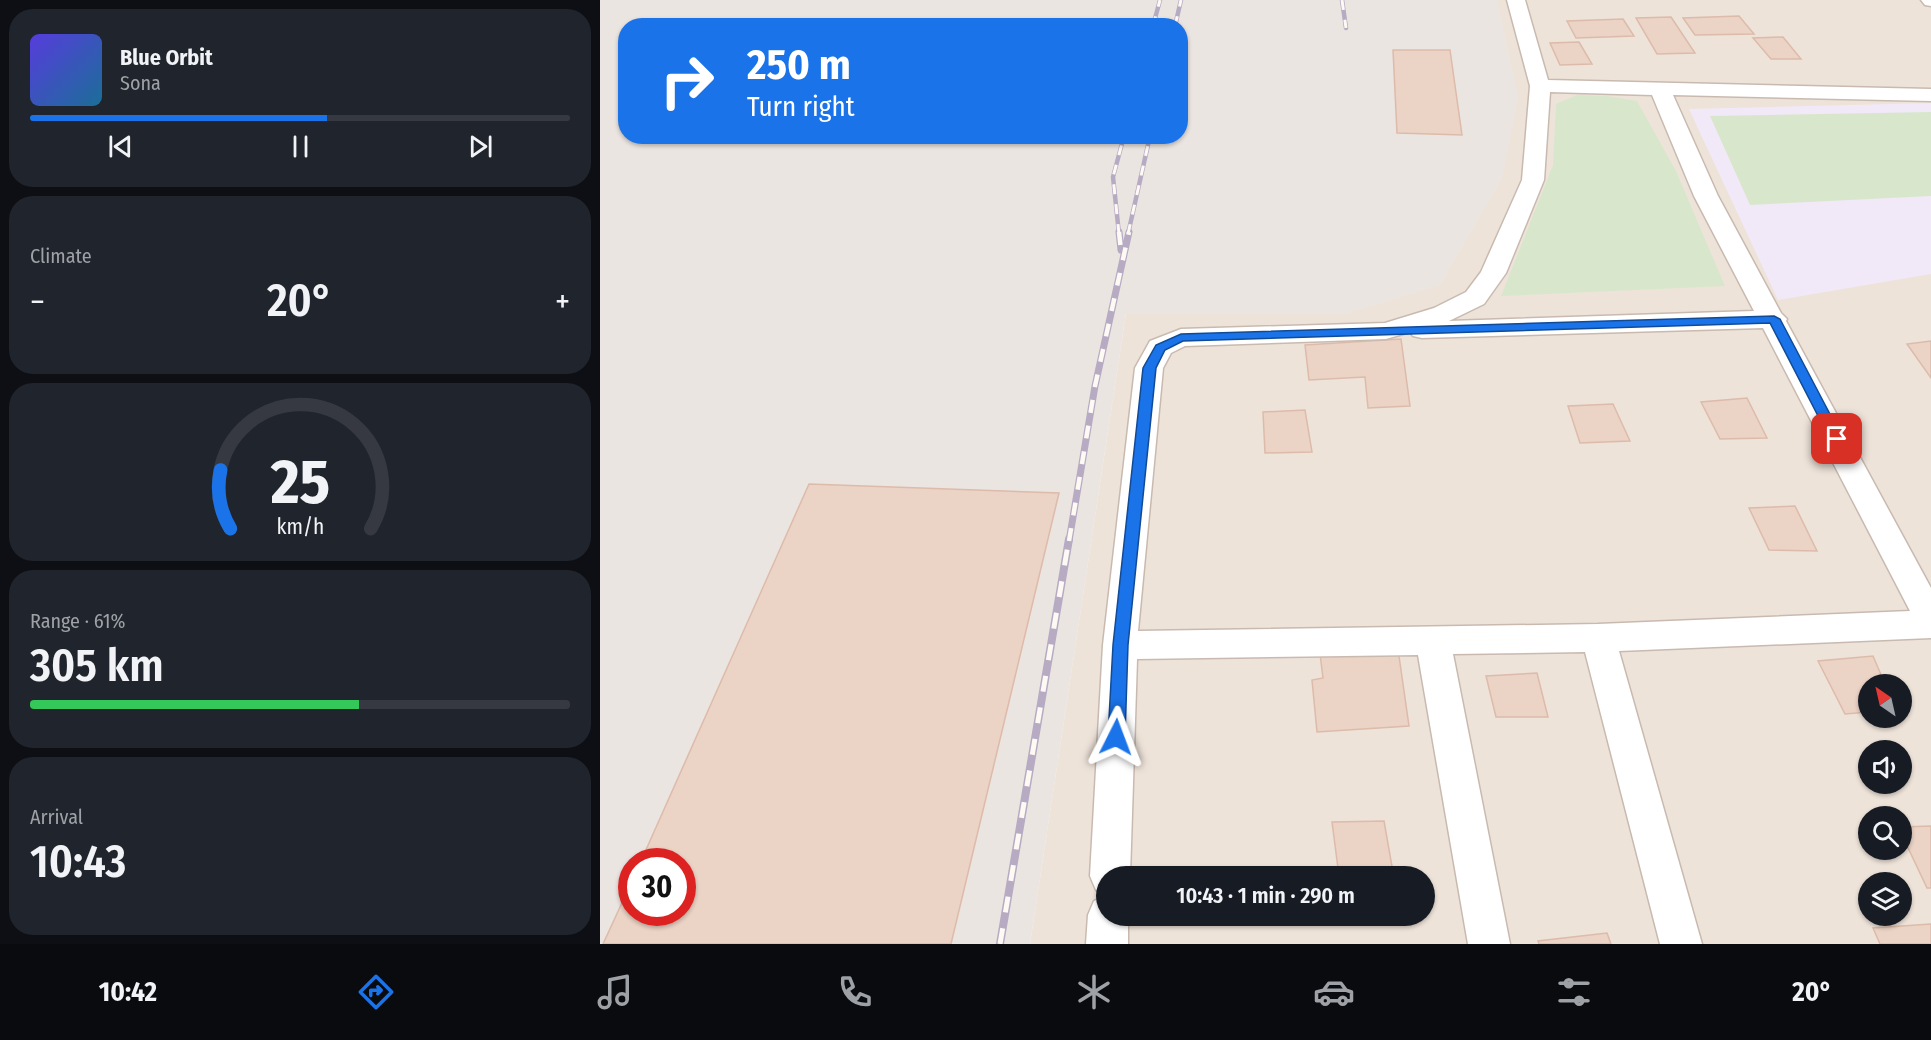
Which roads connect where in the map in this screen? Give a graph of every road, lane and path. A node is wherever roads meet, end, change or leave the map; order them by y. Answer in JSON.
{"nodes":[{"id":1,"x":1516,"y":0,"type":"edge"},
{"id":2,"x":1540,"y":87,"type":"junction"},
{"id":3,"x":1660,"y":89,"type":"junction"},
{"id":4,"x":1931,"y":95,"type":"edge"},
{"id":5,"x":1774,"y":319,"type":"junction"},
{"id":6,"x":1386,"y":331,"type":"junction"},
{"id":7,"x":1931,"y":621,"type":"edge"},
{"id":8,"x":1598,"y":638,"type":"junction"},
{"id":9,"x":1433,"y":640,"type":"junction"},
{"id":10,"x":1120,"y":645,"type":"junction"},
{"id":11,"x":1110,"y":866,"type":"edge"},
{"id":12,"x":1108,"y":926,"type":"edge"},
{"id":13,"x":1107,"y":944,"type":"edge"},
{"id":14,"x":1489,"y":944,"type":"edge"},
{"id":15,"x":1681,"y":944,"type":"edge"}],
"edges":[{"from":1,"to":2,"type":"street"},
{"from":2,"to":3,"type":"street"},
{"from":2,"to":6,"type":"street"},
{"from":3,"to":4,"type":"street"},
{"from":3,"to":5,"type":"street"},
{"from":5,"to":6,"type":"street"},
{"from":5,"to":7,"type":"street"},
{"from":6,"to":10,"type":"street"},
{"from":7,"to":8,"type":"street"},
{"from":8,"to":9,"type":"street"},
{"from":8,"to":15,"type":"street"},
{"from":9,"to":10,"type":"street"},
{"from":9,"to":14,"type":"street"},
{"from":10,"to":11,"type":"street"},
{"from":12,"to":13,"type":"street"}]}
